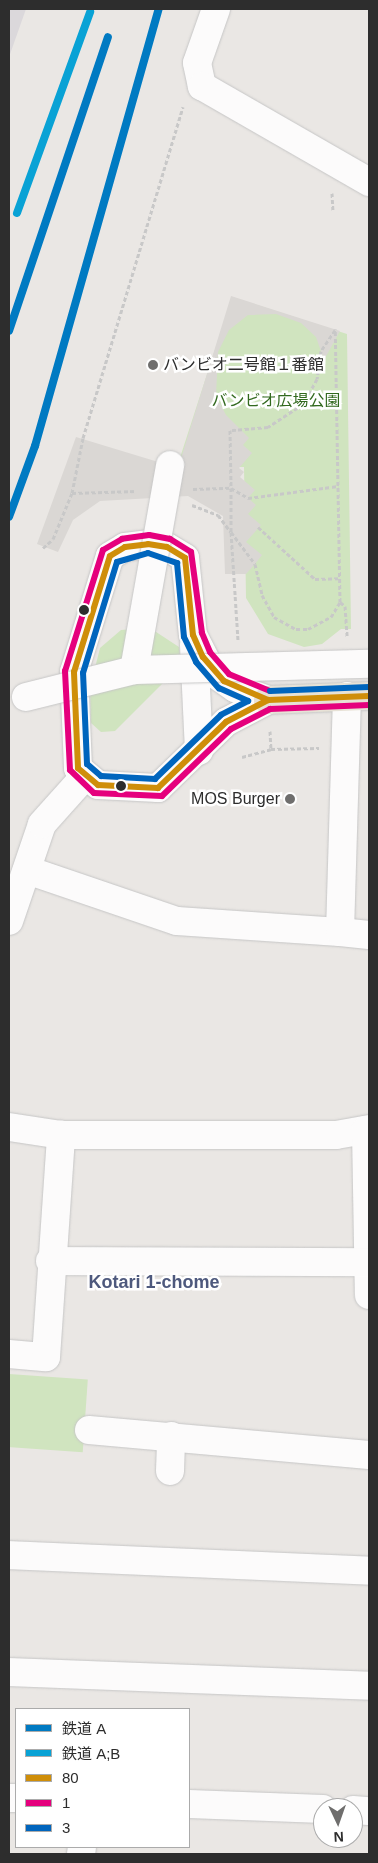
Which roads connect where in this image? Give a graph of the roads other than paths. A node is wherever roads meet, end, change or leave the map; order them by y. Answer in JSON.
{"nodes":[{"id":1,"x":216,"y":9,"type":"edge"},
{"id":2,"x":369,"y":182,"type":"edge"},
{"id":3,"x":170,"y":465,"type":"dead end"},
{"id":4,"x":193,"y":635,"type":"junction"},
{"id":5,"x":369,"y":664,"type":"edge"},
{"id":6,"x":134,"y":670,"type":"junction"},
{"id":7,"x":26,"y":696,"type":"dead end"},
{"id":8,"x":358,"y":696,"type":"edge"},
{"id":9,"x":268,"y":700,"type":"junction"},
{"id":10,"x":199,"y":751,"type":"junction"},
{"id":11,"x":84,"y":777,"type":"junction"},
{"id":12,"x":27,"y":870,"type":"junction"},
{"id":13,"x":9,"y":921,"type":"edge"},
{"id":14,"x":340,"y":932,"type":"junction"},
{"id":15,"x":369,"y":935,"type":"edge"},
{"id":16,"x":9,"y":1127,"type":"edge"},
{"id":17,"x":367,"y":1129,"type":"edge"},
{"id":18,"x":60,"y":1135,"type":"junction"},
{"id":19,"x":50,"y":1261,"type":"junction"},
{"id":20,"x":369,"y":1262,"type":"edge"},
{"id":21,"x":369,"y":1295,"type":"edge"},
{"id":22,"x":9,"y":1354,"type":"edge"},
{"id":23,"x":88,"y":1430,"type":"dead end"},
{"id":24,"x":172,"y":1436,"type":"junction"},
{"id":25,"x":369,"y":1455,"type":"edge"},
{"id":26,"x":170,"y":1471,"type":"dead end"},
{"id":27,"x":9,"y":1555,"type":"edge"},
{"id":28,"x":369,"y":1571,"type":"edge"},
{"id":29,"x":9,"y":1672,"type":"edge"},
{"id":30,"x":369,"y":1686,"type":"edge"},
{"id":31,"x":190,"y":1804,"type":"edge"},
{"id":32,"x":313,"y":1809,"type":"edge"}],
"edges":[{"from":1,"to":2,"type":"street"},
{"from":3,"to":6,"type":"street","bridge":true},
{"from":4,"to":9,"type":"street"},
{"from":4,"to":10,"type":"street"},
{"from":4,"to":11,"type":"street"},
{"from":5,"to":6,"type":"street","bridge":true},
{"from":6,"to":7,"type":"street","bridge":true},
{"from":8,"to":9,"type":"main road"},
{"from":8,"to":14,"type":"street"},
{"from":9,"to":10,"type":"street"},
{"from":10,"to":11,"type":"street"},
{"from":11,"to":12,"type":"street"},
{"from":12,"to":13,"type":"street"},
{"from":12,"to":14,"type":"street"},
{"from":14,"to":15,"type":"street"},
{"from":16,"to":18,"type":"street"},
{"from":17,"to":18,"type":"street"},
{"from":17,"to":20,"type":"street"},
{"from":18,"to":19,"type":"street"},
{"from":19,"to":20,"type":"street"},
{"from":19,"to":22,"type":"street"},
{"from":20,"to":21,"type":"street"},
{"from":23,"to":24,"type":"street"},
{"from":24,"to":25,"type":"street"},
{"from":24,"to":26,"type":"street"},
{"from":27,"to":28,"type":"street"},
{"from":29,"to":30,"type":"street"},
{"from":31,"to":32,"type":"street"}]}
